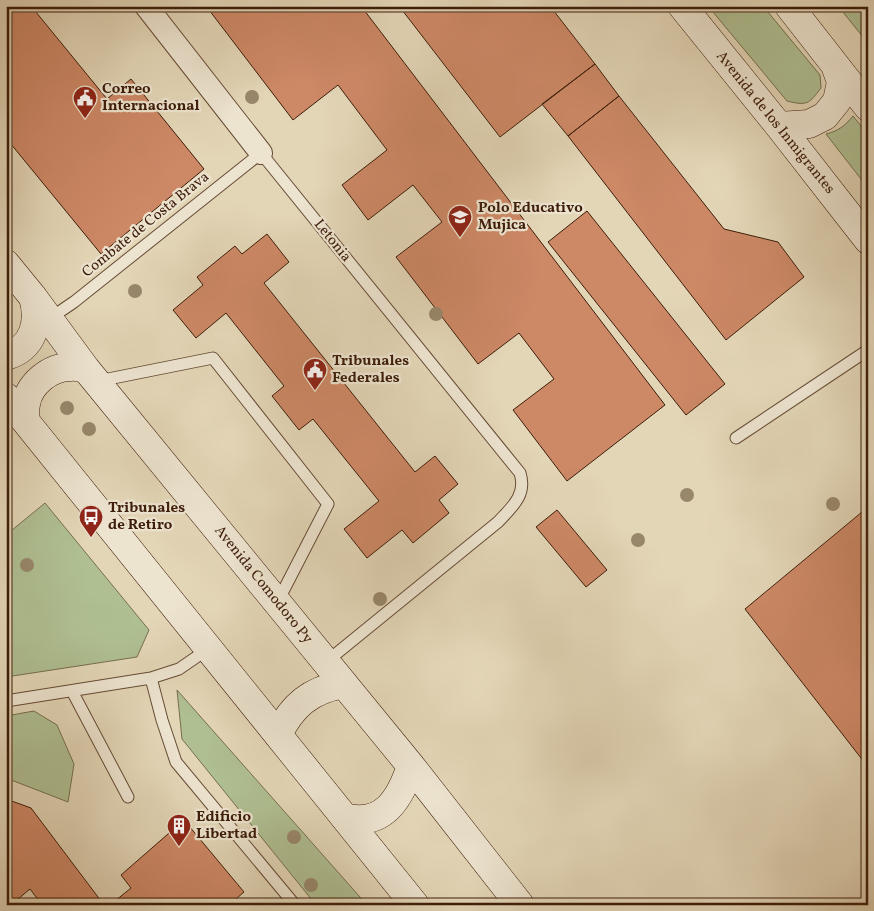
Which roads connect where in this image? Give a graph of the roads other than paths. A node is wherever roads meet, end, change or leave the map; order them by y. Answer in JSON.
{"nodes":[{"id":1,"x":146,"y":6,"type":"edge"},
{"id":2,"x":682,"y":6,"type":"edge"},
{"id":3,"x":788,"y":6,"type":"edge"},
{"id":4,"x":835,"y":65,"type":"junction"},
{"id":5,"x":868,"y":106,"type":"edge"},
{"id":6,"x":780,"y":126,"type":"junction"},
{"id":7,"x":261,"y":152,"type":"junction"},
{"id":8,"x":868,"y":240,"type":"edge"},
{"id":9,"x":6,"y":264,"type":"edge"},
{"id":10,"x":33,"y":297,"type":"junction"},
{"id":11,"x":49,"y":319,"type":"junction"},
{"id":12,"x":868,"y":350,"type":"edge"},
{"id":13,"x":6,"y":356,"type":"edge"},
{"id":14,"x":91,"y":375,"type":"junction"},
{"id":15,"x":6,"y":397,"type":"edge"},
{"id":16,"x":25,"y":420,"type":"junction"},
{"id":17,"x":736,"y":438,"type":"dead end"},
{"id":18,"x":277,"y":603,"type":"junction"},
{"id":19,"x":208,"y":649,"type":"junction"},
{"id":20,"x":326,"y":662,"type":"junction"},
{"id":21,"x":151,"y":678,"type":"junction"},
{"id":22,"x":344,"y":684,"type":"junction"},
{"id":23,"x":72,"y":691,"type":"junction"},
{"id":24,"x":6,"y":701,"type":"edge"},
{"id":25,"x":278,"y":735,"type":"junction"},
{"id":26,"x":411,"y":766,"type":"junction"},
{"id":27,"x":128,"y":797,"type":"dead end"},
{"id":28,"x":344,"y":817,"type":"junction"},
{"id":29,"x":295,"y":905,"type":"edge"},
{"id":30,"x":415,"y":905,"type":"edge"},
{"id":31,"x":520,"y":905,"type":"edge"}],
"edges":[{"from":1,"to":7,"type":"street","name":"Letonia"},
{"from":2,"to":6,"type":"main road","name":"Avenida de los Inmigrantes"},
{"from":3,"to":4,"type":"main road"},
{"from":4,"to":5,"type":"main road"},
{"from":4,"to":6,"type":"main road"},
{"from":6,"to":8,"type":"main road","name":"Avenida de los Inmigrantes"},
{"from":7,"to":11,"type":"lane","name":"Combate de Costa Brava"},
{"from":7,"to":20,"type":"lane","name":"Letonia"},
{"from":9,"to":10,"type":"main road","name":"Avenida Comodoro Py"},
{"from":10,"to":11,"type":"main road","name":"Avenida Comodoro Py"},
{"from":10,"to":13,"type":"main road"},
{"from":11,"to":14,"type":"main road","name":"Avenida Comodoro Py"},
{"from":12,"to":17,"type":"lane"},
{"from":14,"to":16,"type":"main road"},
{"from":14,"to":18,"type":"main road","name":"Avenida Comodoro Py"},
{"from":14,"to":18,"type":"lane"},
{"from":15,"to":16,"type":"main road"},
{"from":16,"to":19,"type":"main road"},
{"from":18,"to":20,"type":"main road","name":"Avenida Comodoro Py"},
{"from":19,"to":21,"type":"lane"},
{"from":19,"to":25,"type":"main road"},
{"from":20,"to":22,"type":"main road","name":"Avenida Comodoro Py"},
{"from":21,"to":23,"type":"lane"},
{"from":21,"to":29,"type":"lane"},
{"from":22,"to":25,"type":"main road"},
{"from":22,"to":26,"type":"main road","name":"Avenida Comodoro Py"},
{"from":23,"to":24,"type":"lane"},
{"from":23,"to":27,"type":"lane"},
{"from":25,"to":28,"type":"main road"},
{"from":26,"to":28,"type":"main road"},
{"from":26,"to":31,"type":"main road","name":"Avenida Comodoro Py"},
{"from":28,"to":30,"type":"main road"}]}
